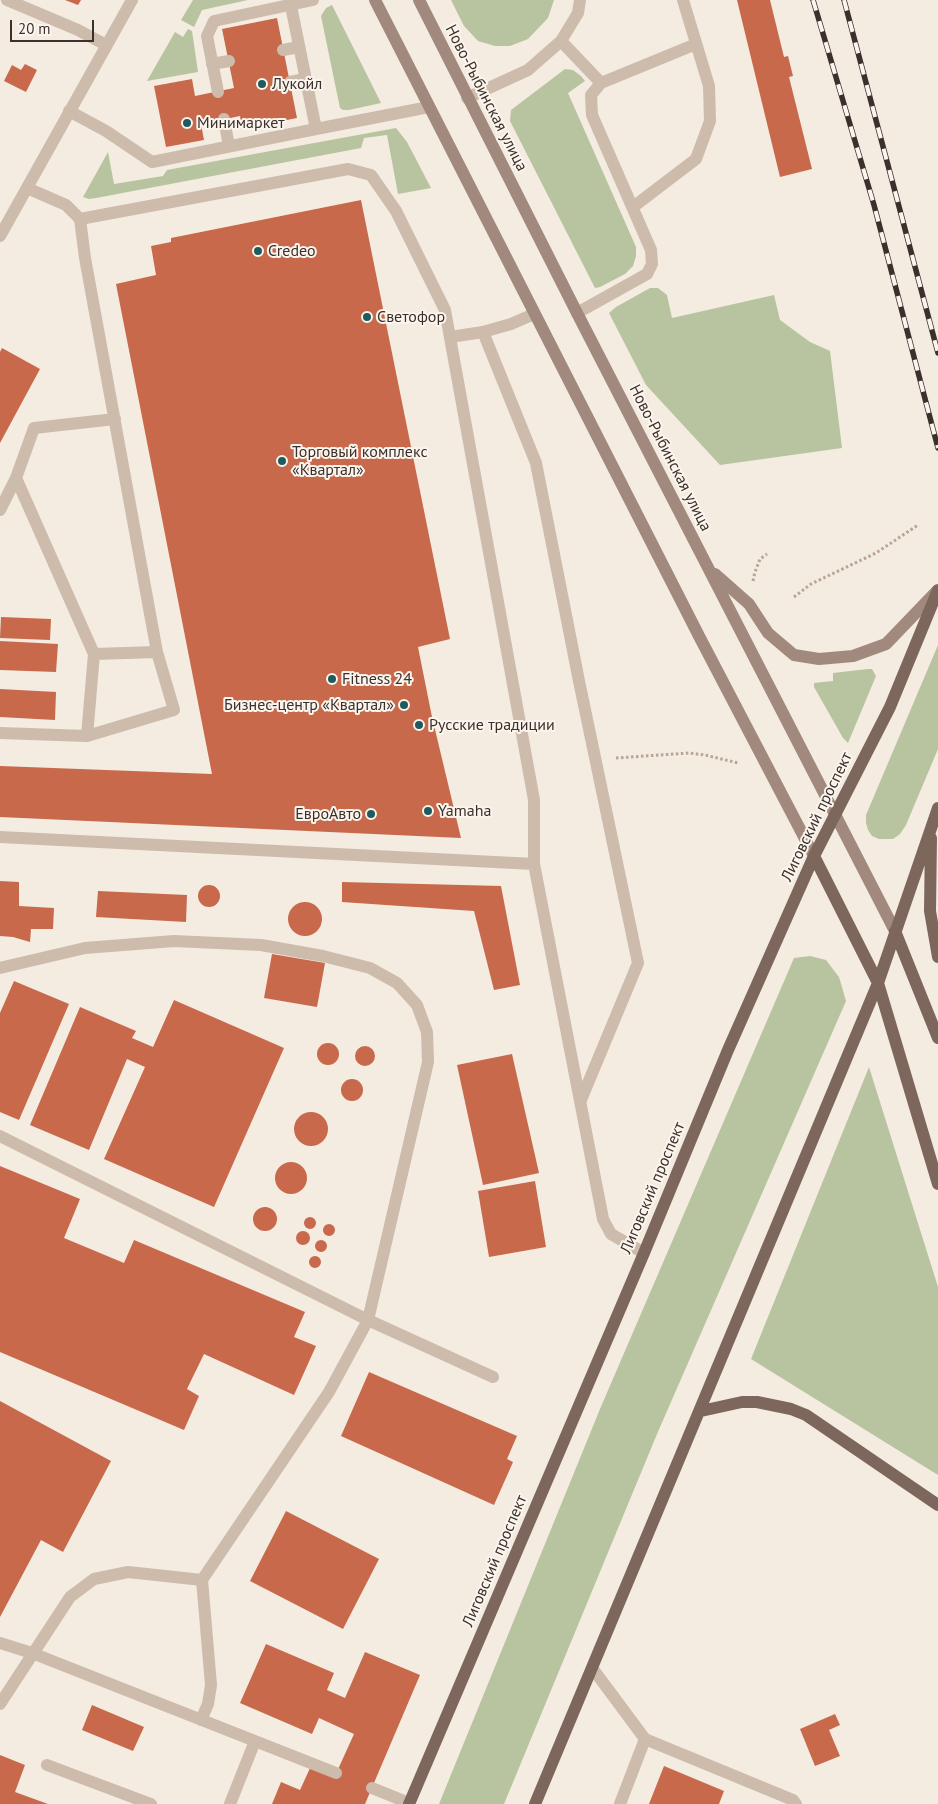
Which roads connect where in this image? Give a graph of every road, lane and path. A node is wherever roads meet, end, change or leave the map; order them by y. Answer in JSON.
{"nodes":[{"id":1,"x":7,"y":0,"type":"edge"},
{"id":2,"x":132,"y":0,"type":"edge"},
{"id":3,"x":313,"y":0,"type":"edge"},
{"id":4,"x":374,"y":0,"type":"edge"},
{"id":5,"x":419,"y":0,"type":"edge"},
{"id":6,"x":580,"y":0,"type":"edge"},
{"id":7,"x":683,"y":0,"type":"edge"},
{"id":8,"x":291,"y":6,"type":"junction"},
{"id":9,"x":561,"y":41,"type":"junction"},
{"id":10,"x":696,"y":44,"type":"junction"},
{"id":11,"x":106,"y":45,"type":"junction"},
{"id":12,"x":299,"y":47,"type":"junction"},
{"id":13,"x":283,"y":50,"type":"dead end"},
{"id":14,"x":229,"y":61,"type":"dead end"},
{"id":15,"x":212,"y":64,"type":"junction"},
{"id":16,"x":305,"y":79,"type":"junction"},
{"id":17,"x":290,"y":82,"type":"dead end"},
{"id":18,"x":601,"y":83,"type":"junction"},
{"id":19,"x":218,"y":92,"type":"dead end"},
{"id":20,"x":467,"y":98,"type":"junction"},
{"id":21,"x":429,"y":107,"type":"junction"},
{"id":22,"x":68,"y":111,"type":"junction"},
{"id":23,"x":224,"y":119,"type":"dead end"},
{"id":24,"x":316,"y":129,"type":"junction"},
{"id":25,"x":229,"y":146,"type":"junction"},
{"id":26,"x":27,"y":188,"type":"junction"},
{"id":27,"x":633,"y":207,"type":"junction"},
{"id":28,"x":80,"y":219,"type":"junction"},
{"id":29,"x":0,"y":236,"type":"edge"},
{"id":30,"x":577,"y":313,"type":"junction"},
{"id":31,"x":534,"y":314,"type":"junction"},
{"id":32,"x":483,"y":332,"type":"junction"},
{"id":33,"x":450,"y":337,"type":"junction"},
{"id":34,"x":115,"y":419,"type":"junction"},
{"id":35,"x":16,"y":478,"type":"junction"},
{"id":36,"x":0,"y":510,"type":"edge"},
{"id":37,"x":918,"y":525,"type":"dead end"},
{"id":38,"x":767,"y":554,"type":"dead end"},
{"id":39,"x":709,"y":568,"type":"junction"},
{"id":40,"x":753,"y":581,"type":"dead end"},
{"id":41,"x":938,"y":591,"type":"edge"},
{"id":42,"x":794,"y":597,"type":"dead end"},
{"id":43,"x":157,"y":652,"type":"junction"},
{"id":44,"x":94,"y":654,"type":"junction"},
{"id":45,"x":0,"y":733,"type":"edge"},
{"id":46,"x":87,"y":736,"type":"junction"},
{"id":47,"x":595,"y":760,"type":"junction"},
{"id":48,"x":738,"y":763,"type":"dead end"},
{"id":49,"x":938,"y":808,"type":"edge"},
{"id":50,"x":835,"y":814,"type":"junction"},
{"id":51,"x":932,"y":823,"type":"junction"},
{"id":52,"x":0,"y":838,"type":"edge"},
{"id":53,"x":814,"y":856,"type":"junction"},
{"id":54,"x":534,"y":864,"type":"junction"},
{"id":55,"x":895,"y":930,"type":"junction"},
{"id":56,"x":938,"y":957,"type":"edge"},
{"id":57,"x":0,"y":968,"type":"edge"},
{"id":58,"x":878,"y":983,"type":"junction"},
{"id":59,"x":938,"y":1038,"type":"edge"},
{"id":60,"x":581,"y":1100,"type":"junction"},
{"id":61,"x":0,"y":1136,"type":"edge"},
{"id":62,"x":938,"y":1184,"type":"edge"},
{"id":63,"x":644,"y":1253,"type":"junction"},
{"id":64,"x":368,"y":1320,"type":"junction"},
{"id":65,"x":493,"y":1377,"type":"dead end"},
{"id":66,"x":701,"y":1411,"type":"junction"},
{"id":67,"x":938,"y":1505,"type":"edge"},
{"id":68,"x":202,"y":1580,"type":"junction"},
{"id":69,"x":0,"y":1643,"type":"edge"},
{"id":70,"x":32,"y":1653,"type":"junction"},
{"id":71,"x":593,"y":1669,"type":"junction"},
{"id":72,"x":0,"y":1704,"type":"edge"},
{"id":73,"x":201,"y":1720,"type":"junction"},
{"id":74,"x":645,"y":1739,"type":"junction"},
{"id":75,"x":255,"y":1741,"type":"junction"},
{"id":76,"x":47,"y":1765,"type":"dead end"},
{"id":77,"x":336,"y":1774,"type":"dead end"},
{"id":78,"x":372,"y":1788,"type":"dead end"},
{"id":79,"x":409,"y":1803,"type":"edge"},
{"id":80,"x":151,"y":1804,"type":"edge"},
{"id":81,"x":230,"y":1804,"type":"edge"},
{"id":82,"x":536,"y":1804,"type":"edge"},
{"id":83,"x":620,"y":1804,"type":"edge"},
{"id":84,"x":796,"y":1804,"type":"edge"}],
"edges":[{"from":1,"to":11,"type":"street"},
{"from":2,"to":11,"type":"street"},
{"from":3,"to":8,"type":"street"},
{"from":4,"to":21,"type":"main road"},
{"from":5,"to":20,"type":"main road","name":"Ново-Рыбинская улица"},
{"from":6,"to":9,"type":"street"},
{"from":7,"to":10,"type":"street"},
{"from":8,"to":12,"type":"street"},
{"from":8,"to":15,"type":"street"},
{"from":9,"to":18,"type":"street"},
{"from":9,"to":20,"type":"street"},
{"from":10,"to":18,"type":"street"},
{"from":10,"to":27,"type":"street"},
{"from":11,"to":22,"type":"street"},
{"from":12,"to":13,"type":"street"},
{"from":12,"to":16,"type":"street"},
{"from":14,"to":15,"type":"street"},
{"from":15,"to":19,"type":"street"},
{"from":16,"to":17,"type":"street"},
{"from":16,"to":24,"type":"street"},
{"from":18,"to":27,"type":"street"},
{"from":20,"to":30,"type":"main road","name":"Ново-Рыбинская улица"},
{"from":21,"to":24,"type":"street"},
{"from":21,"to":31,"type":"main road"},
{"from":22,"to":25,"type":"street"},
{"from":22,"to":26,"type":"street"},
{"from":23,"to":25,"type":"street"},
{"from":24,"to":25,"type":"street"},
{"from":26,"to":28,"type":"street"},
{"from":26,"to":29,"type":"street"},
{"from":27,"to":30,"type":"street"},
{"from":28,"to":33,"type":"street"},
{"from":28,"to":34,"type":"street"},
{"from":30,"to":39,"type":"main road","name":"Ново-Рыбинская улица"},
{"from":31,"to":32,"type":"street"},
{"from":31,"to":53,"type":"main road"},
{"from":32,"to":33,"type":"street"},
{"from":32,"to":47,"type":"street"},
{"from":33,"to":54,"type":"street"},
{"from":34,"to":35,"type":"street"},
{"from":34,"to":43,"type":"street"},
{"from":35,"to":36,"type":"street"},
{"from":35,"to":44,"type":"street"},
{"from":37,"to":42,"type":"path"},
{"from":38,"to":40,"type":"path"},
{"from":39,"to":41,"type":"main road"},
{"from":39,"to":50,"type":"main road","name":"Ново-Рыбинская улица"},
{"from":41,"to":50,"type":"main road","name":"Лиговский проспект"},
{"from":43,"to":44,"type":"street"},
{"from":43,"to":46,"type":"street"},
{"from":44,"to":46,"type":"street"},
{"from":45,"to":46,"type":"street"},
{"from":47,"to":48,"type":"path"},
{"from":47,"to":60,"type":"street"},
{"from":49,"to":51,"type":"main road"},
{"from":50,"to":53,"type":"main road","name":"Лиговский проспект"},
{"from":50,"to":55,"type":"main road","name":"Ново-Рыбинская улица"},
{"from":51,"to":55,"type":"main road"},
{"from":51,"to":56,"type":"main road"},
{"from":52,"to":54,"type":"street"},
{"from":53,"to":58,"type":"main road"},
{"from":53,"to":63,"type":"main road","name":"Лиговский проспект"},
{"from":54,"to":60,"type":"street"},
{"from":55,"to":58,"type":"main road"},
{"from":55,"to":59,"type":"main road"},
{"from":57,"to":64,"type":"street"},
{"from":58,"to":62,"type":"main road"},
{"from":58,"to":66,"type":"main road"},
{"from":60,"to":63,"type":"street"},
{"from":61,"to":64,"type":"street"},
{"from":63,"to":79,"type":"main road","name":"Лиговский проспект"},
{"from":64,"to":65,"type":"street"},
{"from":64,"to":68,"type":"street"},
{"from":66,"to":67,"type":"main road"},
{"from":66,"to":71,"type":"main road"},
{"from":68,"to":70,"type":"street"},
{"from":68,"to":73,"type":"street"},
{"from":69,"to":70,"type":"street"},
{"from":70,"to":72,"type":"street"},
{"from":70,"to":73,"type":"street"},
{"from":71,"to":74,"type":"street"},
{"from":71,"to":82,"type":"main road"},
{"from":73,"to":75,"type":"street"},
{"from":74,"to":83,"type":"street"},
{"from":74,"to":84,"type":"street"},
{"from":75,"to":77,"type":"street"},
{"from":75,"to":81,"type":"street"},
{"from":76,"to":80,"type":"street"},
{"from":78,"to":79,"type":"street"}]}
